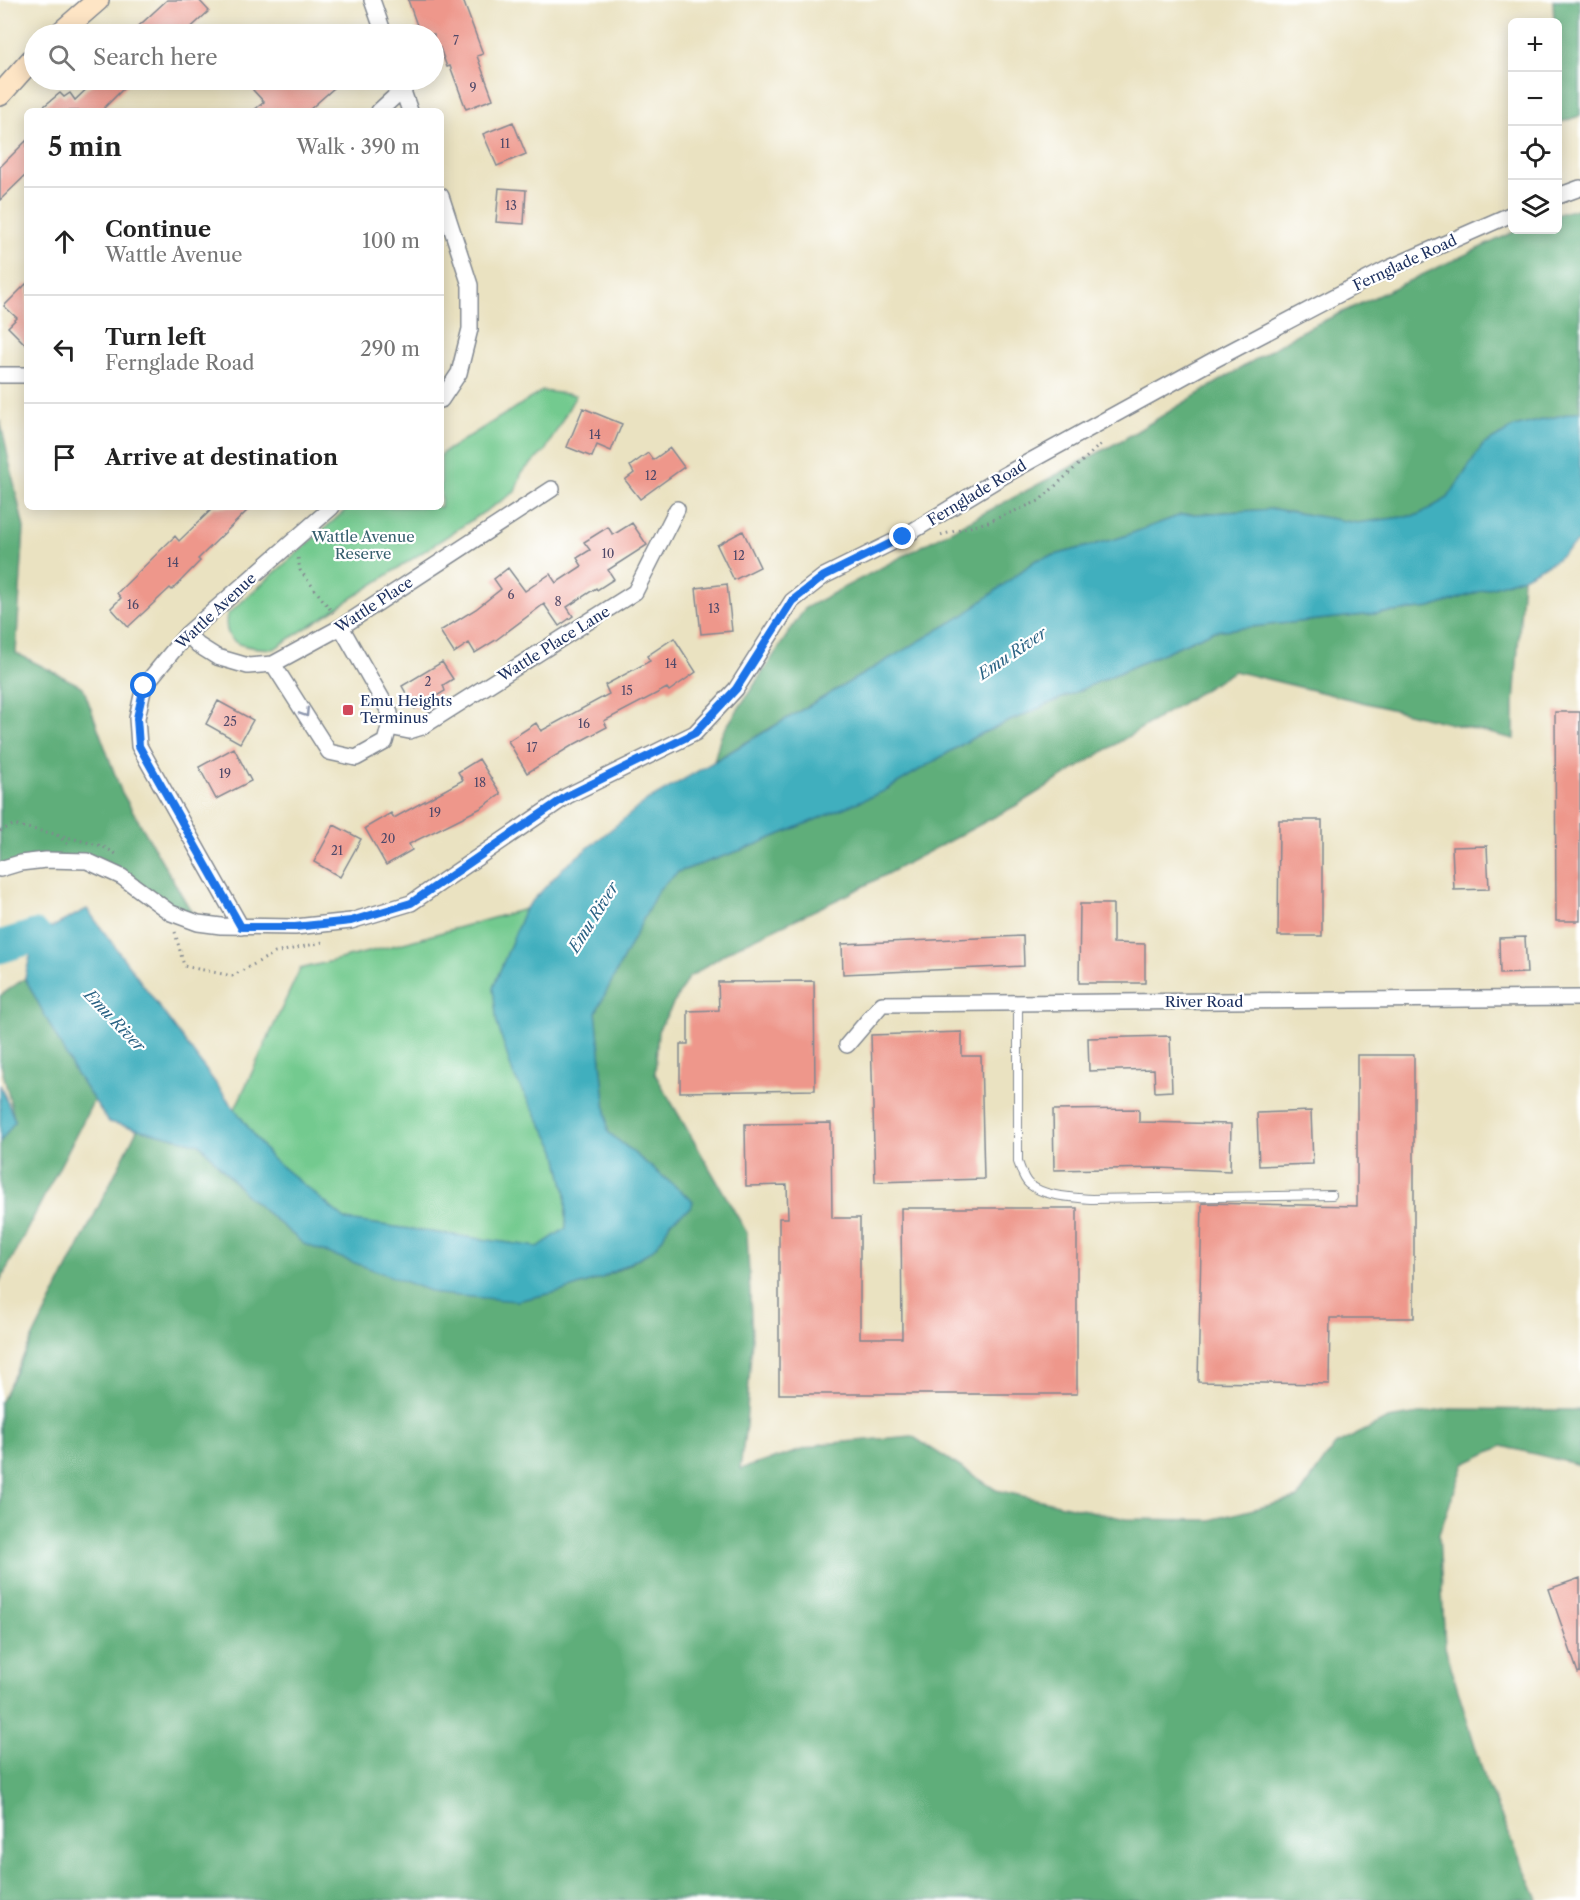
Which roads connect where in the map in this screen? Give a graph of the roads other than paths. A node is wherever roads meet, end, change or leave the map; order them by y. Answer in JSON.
{"nodes":[{"id":1,"x":98,"y":0,"type":"edge"},
{"id":2,"x":372,"y":0,"type":"edge"},
{"id":3,"x":70,"y":24,"type":"edge"},
{"id":4,"x":380,"y":24,"type":"edge"},
{"id":5,"x":24,"y":65,"type":"edge"},
{"id":6,"x":24,"y":68,"type":"edge"},
{"id":7,"x":0,"y":81,"type":"edge"},
{"id":8,"x":397,"y":90,"type":"edge"},
{"id":9,"x":403,"y":90,"type":"edge"},
{"id":10,"x":0,"y":95,"type":"edge"},
{"id":11,"x":382,"y":108,"type":"edge"},
{"id":12,"x":409,"y":108,"type":"edge"},
{"id":13,"x":1580,"y":188,"type":"edge"},
{"id":14,"x":1562,"y":194,"type":"edge"},
{"id":15,"x":444,"y":205,"type":"edge"},
{"id":16,"x":1508,"y":216,"type":"edge"},
{"id":17,"x":0,"y":375,"type":"edge"},
{"id":18,"x":24,"y":375,"type":"edge"},
{"id":19,"x":444,"y":396,"type":"edge"},
{"id":20,"x":552,"y":489,"type":"dead end"},
{"id":21,"x":677,"y":509,"type":"dead end"},
{"id":22,"x":329,"y":510,"type":"edge"},
{"id":23,"x":341,"y":627,"type":"junction"},
{"id":24,"x":187,"y":634,"type":"junction"},
{"id":25,"x":273,"y":664,"type":"junction"},
{"id":26,"x":389,"y":727,"type":"junction"},
{"id":27,"x":0,"y":869,"type":"edge"},
{"id":28,"x":241,"y":927,"type":"junction"},
{"id":29,"x":1580,"y":998,"type":"edge"},
{"id":30,"x":1018,"y":1004,"type":"junction"},
{"id":31,"x":847,"y":1045,"type":"dead end"},
{"id":32,"x":1332,"y":1195,"type":"dead end"}],
"edges":[{"from":1,"to":3,"type":"main road"},
{"from":2,"to":4,"type":"street"},
{"from":5,"to":7,"type":"main road"},
{"from":6,"to":10,"type":"main road"},
{"from":8,"to":11,"type":"street"},
{"from":9,"to":12,"type":"street"},
{"from":13,"to":14,"type":"street"},
{"from":15,"to":19,"type":"street"},
{"from":16,"to":28,"type":"street","name":"Fernglade Road"},
{"from":17,"to":18,"type":"street"},
{"from":20,"to":23,"type":"street","name":"Wattle Place"},
{"from":21,"to":26,"type":"street","name":"Wattle Place Lane"},
{"from":22,"to":24,"type":"street","name":"Wattle Avenue"},
{"from":23,"to":25,"type":"street","name":"Wattle Place"},
{"from":23,"to":26,"type":"street"},
{"from":24,"to":25,"type":"street","name":"Wattle Place"},
{"from":24,"to":28,"type":"street","name":"Wattle Avenue"},
{"from":25,"to":26,"type":"street","one_way":true},
{"from":27,"to":28,"type":"street","name":"Fernglade Road"},
{"from":29,"to":30,"type":"street","name":"River Road"},
{"from":30,"to":31,"type":"street","name":"River Road"},
{"from":30,"to":32,"type":"lane"}]}
